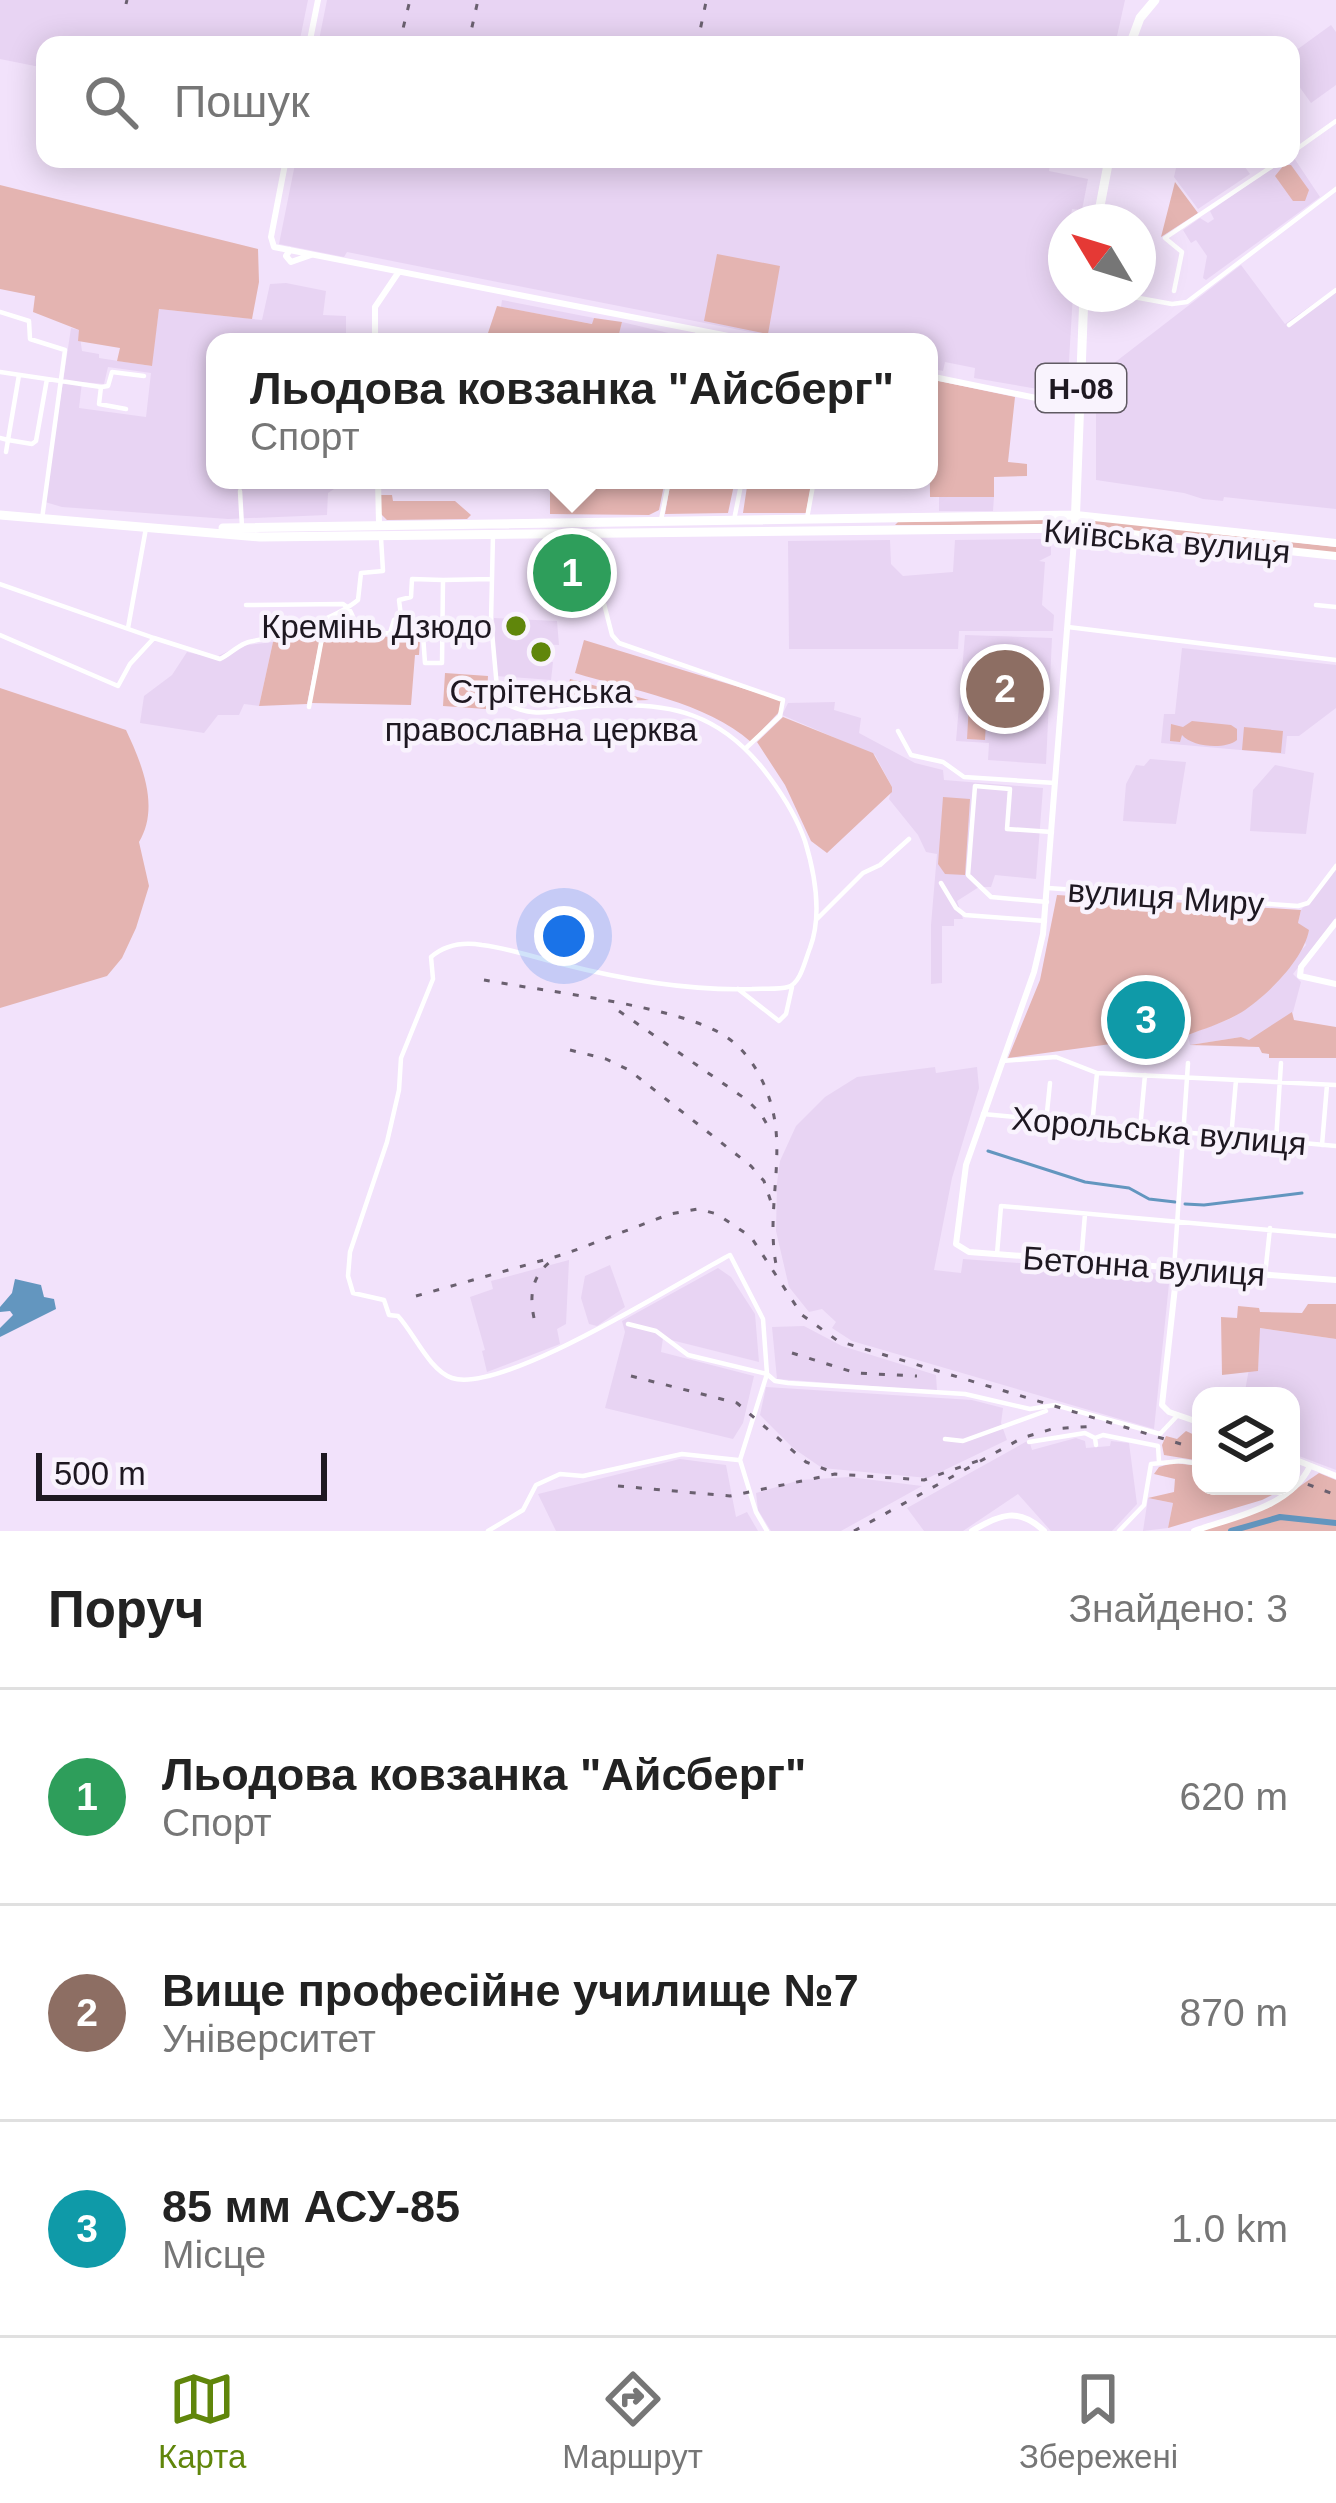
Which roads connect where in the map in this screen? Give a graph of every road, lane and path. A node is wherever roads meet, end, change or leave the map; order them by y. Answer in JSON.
{"nodes":[{"id":1,"x":318,"y":0,"type":"edge"},
{"id":2,"x":1155,"y":0,"type":"edge"},
{"id":3,"x":311,"y":36,"type":"edge"},
{"id":4,"x":1133,"y":36,"type":"edge"},
{"id":5,"x":1336,"y":122,"type":"edge"},
{"id":6,"x":1300,"y":147,"type":"edge"},
{"id":7,"x":285,"y":168,"type":"edge"},
{"id":8,"x":1107,"y":168,"type":"edge"},
{"id":9,"x":1269,"y":168,"type":"edge"},
{"id":10,"x":1336,"y":190,"type":"edge"},
{"id":11,"x":1100,"y":204,"type":"edge"},
{"id":12,"x":398,"y":273,"type":"junction"},
{"id":13,"x":1336,"y":290,"type":"edge"},
{"id":14,"x":1174,"y":291,"type":"dead end"},
{"id":15,"x":1156,"y":301,"type":"edge"},
{"id":16,"x":0,"y":312,"type":"edge"},
{"id":17,"x":1083,"y":312,"type":"edge"},
{"id":18,"x":1289,"y":325,"type":"dead end"},
{"id":19,"x":698,"y":330,"type":"junction"},
{"id":20,"x":375,"y":333,"type":"edge"},
{"id":21,"x":698,"y":333,"type":"edge"},
{"id":22,"x":713,"y":333,"type":"edge"},
{"id":23,"x":0,"y":372,"type":"edge"},
{"id":24,"x":19,"y":375,"type":"junction"},
{"id":25,"x":144,"y":376,"type":"dead end"},
{"id":26,"x":938,"y":378,"type":"edge"},
{"id":27,"x":47,"y":379,"type":"junction"},
{"id":28,"x":60,"y":381,"type":"junction"},
{"id":29,"x":101,"y":387,"type":"junction"},
{"id":30,"x":1080,"y":407,"type":"junction"},
{"id":31,"x":126,"y":409,"type":"dead end"},
{"id":32,"x":4,"y":439,"type":"edge"},
{"id":33,"x":6,"y":452,"type":"dead end"},
{"id":34,"x":378,"y":489,"type":"edge"},
{"id":35,"x":667,"y":489,"type":"edge"},
{"id":36,"x":740,"y":489,"type":"edge"},
{"id":37,"x":811,"y":489,"type":"edge"},
{"id":38,"x":240,"y":490,"type":"dead end"},
{"id":39,"x":0,"y":515,"type":"edge"},
{"id":40,"x":1076,"y":515,"type":"junction"},
{"id":41,"x":892,"y":518,"type":"junction"},
{"id":42,"x":42,"y":519,"type":"junction"},
{"id":43,"x":661,"y":520,"type":"junction"},
{"id":44,"x":734,"y":520,"type":"junction"},
{"id":45,"x":800,"y":523,"type":"junction"},
{"id":46,"x":146,"y":526,"type":"junction"},
{"id":47,"x":242,"y":526,"type":"junction"},
{"id":48,"x":493,"y":528,"type":"junction"},
{"id":49,"x":1075,"y":528,"type":"junction"},
{"id":50,"x":206,"y":530,"type":"junction"},
{"id":51,"x":380,"y":531,"type":"junction"},
{"id":52,"x":892,"y":531,"type":"junction"},
{"id":53,"x":661,"y":532,"type":"junction"},
{"id":54,"x":734,"y":532,"type":"junction"},
{"id":55,"x":1336,"y":543,"type":"edge"},
{"id":56,"x":1336,"y":556,"type":"edge"},
{"id":57,"x":492,"y":579,"type":"junction"},
{"id":58,"x":442,"y":580,"type":"junction"},
{"id":59,"x":0,"y":584,"type":"edge"},
{"id":60,"x":561,"y":593,"type":"dead end"},
{"id":61,"x":320,"y":604,"type":"junction"},
{"id":62,"x":246,"y":605,"type":"dead end"},
{"id":63,"x":1316,"y":605,"type":"dead end"},
{"id":64,"x":348,"y":608,"type":"junction"},
{"id":65,"x":1336,"y":608,"type":"edge"},
{"id":66,"x":400,"y":616,"type":"junction"},
{"id":67,"x":318,"y":619,"type":"junction"},
{"id":68,"x":355,"y":620,"type":"junction"},
{"id":69,"x":1066,"y":626,"type":"junction"},
{"id":70,"x":128,"y":628,"type":"junction"},
{"id":71,"x":0,"y":634,"type":"edge"},
{"id":72,"x":154,"y":638,"type":"junction"},
{"id":73,"x":1336,"y":660,"type":"edge"},
{"id":74,"x":308,"y":707,"type":"dead end"},
{"id":75,"x":898,"y":731,"type":"dead end"},
{"id":76,"x":746,"y":748,"type":"junction"},
{"id":77,"x":1055,"y":783,"type":"junction"},
{"id":78,"x":1052,"y":832,"type":"junction"},
{"id":79,"x":909,"y":839,"type":"dead end"},
{"id":80,"x":1336,"y":866,"type":"edge"},
{"id":81,"x":941,"y":883,"type":"dead end"},
{"id":82,"x":1048,"y":888,"type":"junction"},
{"id":83,"x":1047,"y":902,"type":"junction"},
{"id":84,"x":817,"y":919,"type":"junction"},
{"id":85,"x":1045,"y":921,"type":"junction"},
{"id":86,"x":1336,"y":922,"type":"edge"},
{"id":87,"x":1336,"y":984,"type":"edge"},
{"id":88,"x":793,"y":985,"type":"junction"},
{"id":89,"x":738,"y":989,"type":"junction"},
{"id":90,"x":1002,"y":1060,"type":"junction"},
{"id":91,"x":1188,"y":1063,"type":"dead end"},
{"id":92,"x":1281,"y":1064,"type":"dead end"},
{"id":93,"x":1097,"y":1072,"type":"junction"},
{"id":94,"x":1144,"y":1075,"type":"junction"},
{"id":95,"x":1189,"y":1076,"type":"junction"},
{"id":96,"x":1236,"y":1080,"type":"junction"},
{"id":97,"x":1282,"y":1081,"type":"junction"},
{"id":98,"x":1050,"y":1083,"type":"dead end"},
{"id":99,"x":1327,"y":1084,"type":"junction"},
{"id":100,"x":1336,"y":1085,"type":"edge"},
{"id":101,"x":983,"y":1114,"type":"junction"},
{"id":102,"x":1046,"y":1122,"type":"junction"},
{"id":103,"x":1092,"y":1126,"type":"junction"},
{"id":104,"x":1140,"y":1130,"type":"junction"},
{"id":105,"x":1184,"y":1135,"type":"junction"},
{"id":106,"x":1231,"y":1138,"type":"junction"},
{"id":107,"x":1276,"y":1142,"type":"junction"},
{"id":108,"x":1322,"y":1145,"type":"junction"},
{"id":109,"x":1336,"y":1146,"type":"edge"},
{"id":110,"x":1085,"y":1214,"type":"junction"},
{"id":111,"x":1179,"y":1220,"type":"junction"},
{"id":112,"x":1270,"y":1228,"type":"junction"},
{"id":113,"x":1336,"y":1236,"type":"edge"},
{"id":114,"x":998,"y":1255,"type":"junction"},
{"id":115,"x":1081,"y":1262,"type":"junction"},
{"id":116,"x":1176,"y":1269,"type":"junction"},
{"id":117,"x":1265,"y":1275,"type":"junction"},
{"id":118,"x":1336,"y":1280,"type":"edge"},
{"id":119,"x":628,"y":1324,"type":"dead end"},
{"id":120,"x":767,"y":1374,"type":"junction"},
{"id":121,"x":1051,"y":1408,"type":"junction"},
{"id":122,"x":1177,"y":1416,"type":"junction"},
{"id":123,"x":1192,"y":1420,"type":"edge"},
{"id":124,"x":945,"y":1439,"type":"dead end"},
{"id":125,"x":1029,"y":1442,"type":"dead end"},
{"id":126,"x":740,"y":1460,"type":"junction"},
{"id":127,"x":1159,"y":1462,"type":"junction"},
{"id":128,"x":1300,"y":1462,"type":"edge"},
{"id":129,"x":1192,"y":1464,"type":"edge"},
{"id":130,"x":1310,"y":1466,"type":"junction"},
{"id":131,"x":1336,"y":1476,"type":"edge"},
{"id":132,"x":1300,"y":1479,"type":"edge"},
{"id":133,"x":1283,"y":1495,"type":"edge"},
{"id":134,"x":989,"y":1520,"type":"junction"},
{"id":135,"x":488,"y":1531,"type":"edge"},
{"id":136,"x":767,"y":1531,"type":"edge"},
{"id":137,"x":973,"y":1531,"type":"edge"},
{"id":138,"x":992,"y":1531,"type":"edge"},
{"id":139,"x":1044,"y":1531,"type":"edge"},
{"id":140,"x":1119,"y":1531,"type":"edge"},
{"id":141,"x":1194,"y":1531,"type":"edge"}],
"edges":[{"from":1,"to":3,"type":"street"},
{"from":2,"to":4,"type":"main road"},
{"from":5,"to":6,"type":"street"},
{"from":7,"to":12,"type":"street"},
{"from":8,"to":11,"type":"main road"},
{"from":9,"to":14,"type":"street"},
{"from":10,"to":15,"type":"street"},
{"from":12,"to":19,"type":"street"},
{"from":12,"to":20,"type":"street"},
{"from":13,"to":18,"type":"street"},
{"from":16,"to":28,"type":"street"},
{"from":17,"to":30,"type":"main road","number":"Н-08"},
{"from":19,"to":21,"type":"street"},
{"from":19,"to":22,"type":"street"},
{"from":23,"to":24,"type":"street"},
{"from":24,"to":27,"type":"street"},
{"from":24,"to":32,"type":"street"},
{"from":25,"to":29,"type":"street"},
{"from":26,"to":30,"type":"street"},
{"from":27,"to":28,"type":"street"},
{"from":27,"to":32,"type":"street"},
{"from":28,"to":29,"type":"street"},
{"from":28,"to":42,"type":"street"},
{"from":29,"to":31,"type":"street"},
{"from":30,"to":40,"type":"main road","number":"Н-08"},
{"from":32,"to":33,"type":"street"},
{"from":34,"to":51,"type":"street"},
{"from":35,"to":43,"type":"street"},
{"from":36,"to":44,"type":"street"},
{"from":37,"to":45,"type":"street"},
{"from":38,"to":47,"type":"street"},
{"from":39,"to":42,"type":"main road","name":"Київська вулиця"},
{"from":40,"to":41,"type":"main road","name":"Київська вулиця"},
{"from":40,"to":49,"type":"main road","number":"Н-08"},
{"from":40,"to":55,"type":"main road","name":"Київська вулиця"},
{"from":41,"to":45,"type":"main road","name":"Київська вулиця"},
{"from":41,"to":52,"type":"main road"},
{"from":42,"to":46,"type":"main road","name":"Київська вулиця"},
{"from":43,"to":44,"type":"main road","name":"Київська вулиця"},
{"from":43,"to":48,"type":"main road","name":"Київська вулиця"},
{"from":43,"to":53,"type":"main road"},
{"from":44,"to":45,"type":"main road","name":"Київська вулиця"},
{"from":44,"to":54,"type":"main road"},
{"from":45,"to":52,"type":"main road","name":"Київська вулиця"},
{"from":45,"to":54,"type":"main road","name":"Київська вулиця"},
{"from":46,"to":50,"type":"main road","name":"Київська вулиця"},
{"from":46,"to":70,"type":"street"},
{"from":47,"to":50,"type":"main road","name":"Київська вулиця"},
{"from":47,"to":51,"type":"main road","name":"Київська вулиця"},
{"from":48,"to":51,"type":"main road","name":"Київська вулиця"},
{"from":48,"to":53,"type":"main road","name":"Київська вулиця"},
{"from":48,"to":57,"type":"street"},
{"from":49,"to":52,"type":"main road","name":"Київська вулиця"},
{"from":49,"to":56,"type":"main road","name":"Київська вулиця"},
{"from":49,"to":69,"type":"street"},
{"from":50,"to":51,"type":"main road","name":"Київська вулиця"},
{"from":51,"to":64,"type":"street"},
{"from":53,"to":54,"type":"main road","name":"Київська вулиця"},
{"from":57,"to":58,"type":"street"},
{"from":57,"to":76,"type":"street"},
{"from":58,"to":66,"type":"street"},
{"from":58,"to":66,"type":"street"},
{"from":59,"to":70,"type":"street"},
{"from":60,"to":76,"type":"street"},
{"from":61,"to":62,"type":"street"},
{"from":61,"to":64,"type":"street"},
{"from":61,"to":67,"type":"street"},
{"from":63,"to":65,"type":"street"},
{"from":64,"to":67,"type":"street"},
{"from":64,"to":68,"type":"street"},
{"from":66,"to":68,"type":"street"},
{"from":67,"to":72,"type":"street"},
{"from":68,"to":74,"type":"street"},
{"from":69,"to":73,"type":"street"},
{"from":69,"to":77,"type":"street"},
{"from":70,"to":72,"type":"street"},
{"from":71,"to":72,"type":"street"},
{"from":75,"to":77,"type":"street"},
{"from":76,"to":84,"type":"street"},
{"from":77,"to":78,"type":"street"},
{"from":78,"to":82,"type":"street"},
{"from":78,"to":83,"type":"street"},
{"from":79,"to":84,"type":"street"},
{"from":80,"to":82,"type":"street","name":"вулиця Миру"},
{"from":81,"to":85,"type":"street"},
{"from":82,"to":83,"type":"street"},
{"from":83,"to":85,"type":"street"},
{"from":84,"to":88,"type":"street"},
{"from":85,"to":90,"type":"street"},
{"from":86,"to":87,"type":"street"},
{"from":88,"to":89,"type":"street"},
{"from":88,"to":89,"type":"street"},
{"from":89,"to":120,"type":"street"},
{"from":90,"to":93,"type":"street"},
{"from":90,"to":101,"type":"street"},
{"from":91,"to":95,"type":"street"},
{"from":92,"to":97,"type":"street"},
{"from":93,"to":94,"type":"street"},
{"from":93,"to":103,"type":"street"},
{"from":94,"to":95,"type":"street"},
{"from":94,"to":104,"type":"street"},
{"from":95,"to":96,"type":"street"},
{"from":95,"to":105,"type":"street"},
{"from":96,"to":97,"type":"street"},
{"from":96,"to":106,"type":"street"},
{"from":97,"to":99,"type":"street"},
{"from":97,"to":107,"type":"street"},
{"from":98,"to":102,"type":"street"},
{"from":99,"to":100,"type":"street"},
{"from":99,"to":108,"type":"street"},
{"from":101,"to":102,"type":"street","name":"Хорольська вулиця"},
{"from":101,"to":114,"type":"street","name":"Бетонна вулиця"},
{"from":102,"to":103,"type":"street","name":"Хорольська вулиця"},
{"from":103,"to":104,"type":"street","name":"Хорольська вулиця"},
{"from":104,"to":105,"type":"street","name":"Хорольська вулиця"},
{"from":105,"to":106,"type":"street","name":"Хорольська вулиця"},
{"from":105,"to":111,"type":"street"},
{"from":106,"to":107,"type":"street","name":"Хорольська вулиця"},
{"from":107,"to":108,"type":"street","name":"Хорольська вулиця"},
{"from":108,"to":109,"type":"street","name":"Хорольська вулиця"},
{"from":110,"to":111,"type":"street"},
{"from":110,"to":114,"type":"street"},
{"from":110,"to":115,"type":"street"},
{"from":111,"to":112,"type":"street"},
{"from":111,"to":116,"type":"street"},
{"from":112,"to":113,"type":"street"},
{"from":112,"to":117,"type":"street"},
{"from":114,"to":115,"type":"street","name":"Бетонна вулиця"},
{"from":115,"to":116,"type":"street","name":"Бетонна вулиця"},
{"from":116,"to":117,"type":"street","name":"Бетонна вулиця"},
{"from":116,"to":122,"type":"street"},
{"from":117,"to":118,"type":"street","name":"Бетонна вулиця"},
{"from":119,"to":120,"type":"street"},
{"from":120,"to":121,"type":"street"},
{"from":120,"to":126,"type":"street"},
{"from":121,"to":122,"type":"street"},
{"from":121,"to":124,"type":"street"},
{"from":122,"to":123,"type":"street"},
{"from":125,"to":127,"type":"street"},
{"from":126,"to":135,"type":"street"},
{"from":126,"to":136,"type":"street"},
{"from":127,"to":129,"type":"street"},
{"from":127,"to":140,"type":"street"},
{"from":128,"to":130,"type":"street"},
{"from":130,"to":131,"type":"street"},
{"from":130,"to":132,"type":"street"},
{"from":133,"to":141,"type":"street"},
{"from":134,"to":137,"type":"street"},
{"from":134,"to":138,"type":"street"},
{"from":134,"to":139,"type":"street"}]}
